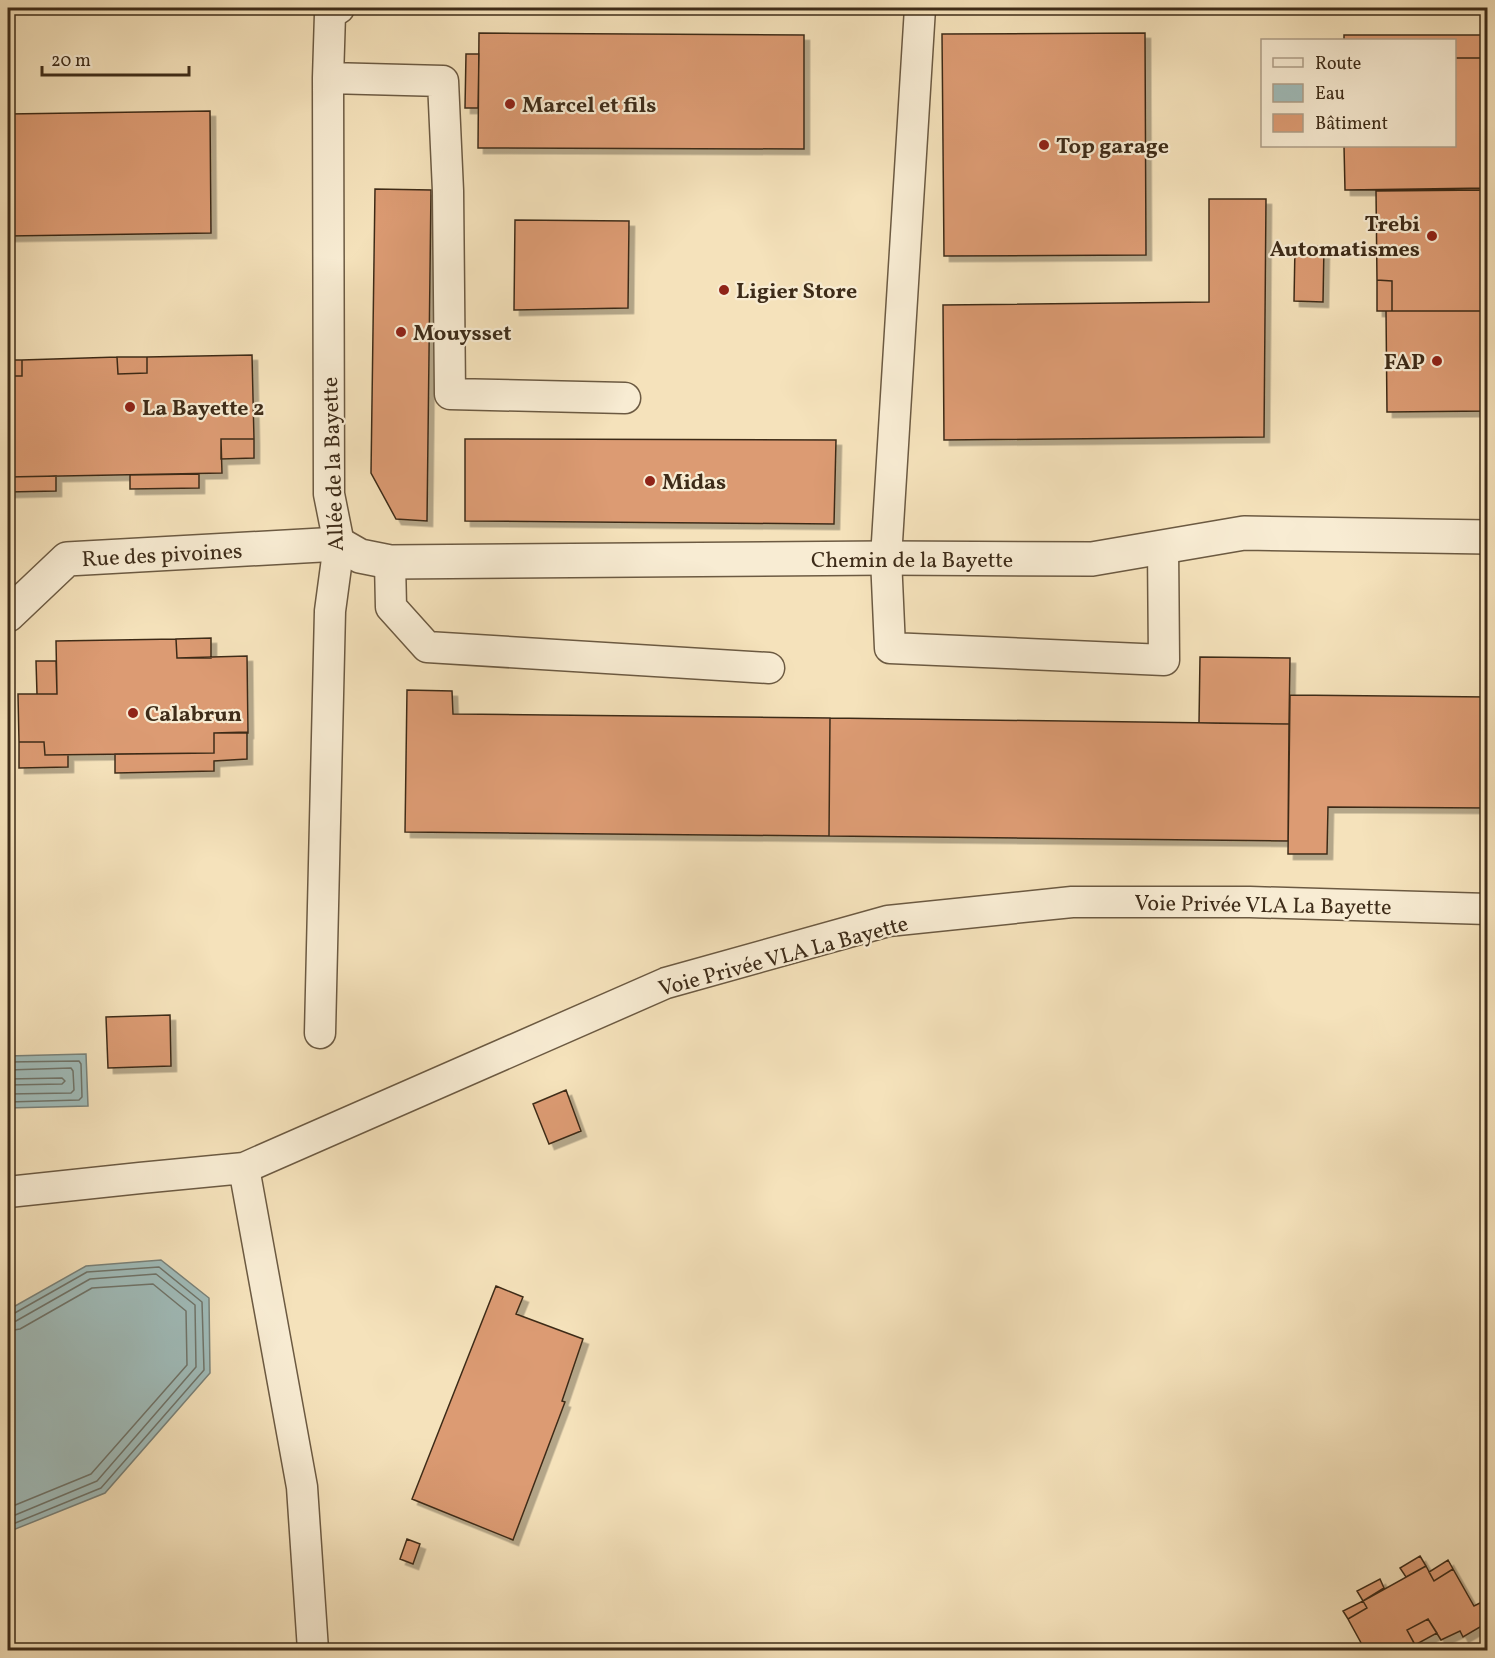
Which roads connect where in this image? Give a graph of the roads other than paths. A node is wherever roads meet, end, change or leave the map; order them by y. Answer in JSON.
{"nodes":[{"id":1,"x":920,"y":8,"type":"edge"},
{"id":2,"x":335,"y":11,"type":"edge"},
{"id":3,"x":328,"y":78,"type":"junction"},
{"id":4,"x":625,"y":398,"type":"dead end"},
{"id":5,"x":1488,"y":537,"type":"edge"},
{"id":6,"x":339,"y":544,"type":"junction"},
{"id":7,"x":1164,"y":547,"type":"junction"},
{"id":8,"x":886,"y":558,"type":"junction"},
{"id":9,"x":390,"y":562,"type":"junction"},
{"id":10,"x":8,"y":615,"type":"edge"},
{"id":11,"x":769,"y":668,"type":"dead end"},
{"id":12,"x":1488,"y":909,"type":"edge"},
{"id":13,"x":320,"y":1033,"type":"dead end"},
{"id":14,"x":244,"y":1168,"type":"junction"},
{"id":15,"x":8,"y":1192,"type":"edge"},
{"id":16,"x":313,"y":1650,"type":"edge"}],
"edges":[{"from":1,"to":8,"type":"lane"},
{"from":2,"to":3,"type":"lane","name":"Allée de la Bayette"},
{"from":3,"to":4,"type":"lane"},
{"from":3,"to":6,"type":"lane","name":"Allée de la Bayette"},
{"from":5,"to":7,"type":"street","name":"Chemin de la Bayette"},
{"from":6,"to":9,"type":"street","name":"Chemin de la Bayette"},
{"from":6,"to":10,"type":"street","name":"Rue des pivoines"},
{"from":6,"to":13,"type":"lane","name":"Allée de la Bayette"},
{"from":7,"to":8,"type":"street","name":"Chemin de la Bayette"},
{"from":7,"to":8,"type":"lane"},
{"from":8,"to":9,"type":"street","name":"Chemin de la Bayette"},
{"from":9,"to":11,"type":"lane"},
{"from":12,"to":14,"type":"lane","name":"Voie Privée VLA La Bayette"},
{"from":14,"to":15,"type":"lane","name":"Voie Privée VLA La Bayette"},
{"from":14,"to":16,"type":"lane"}]}
